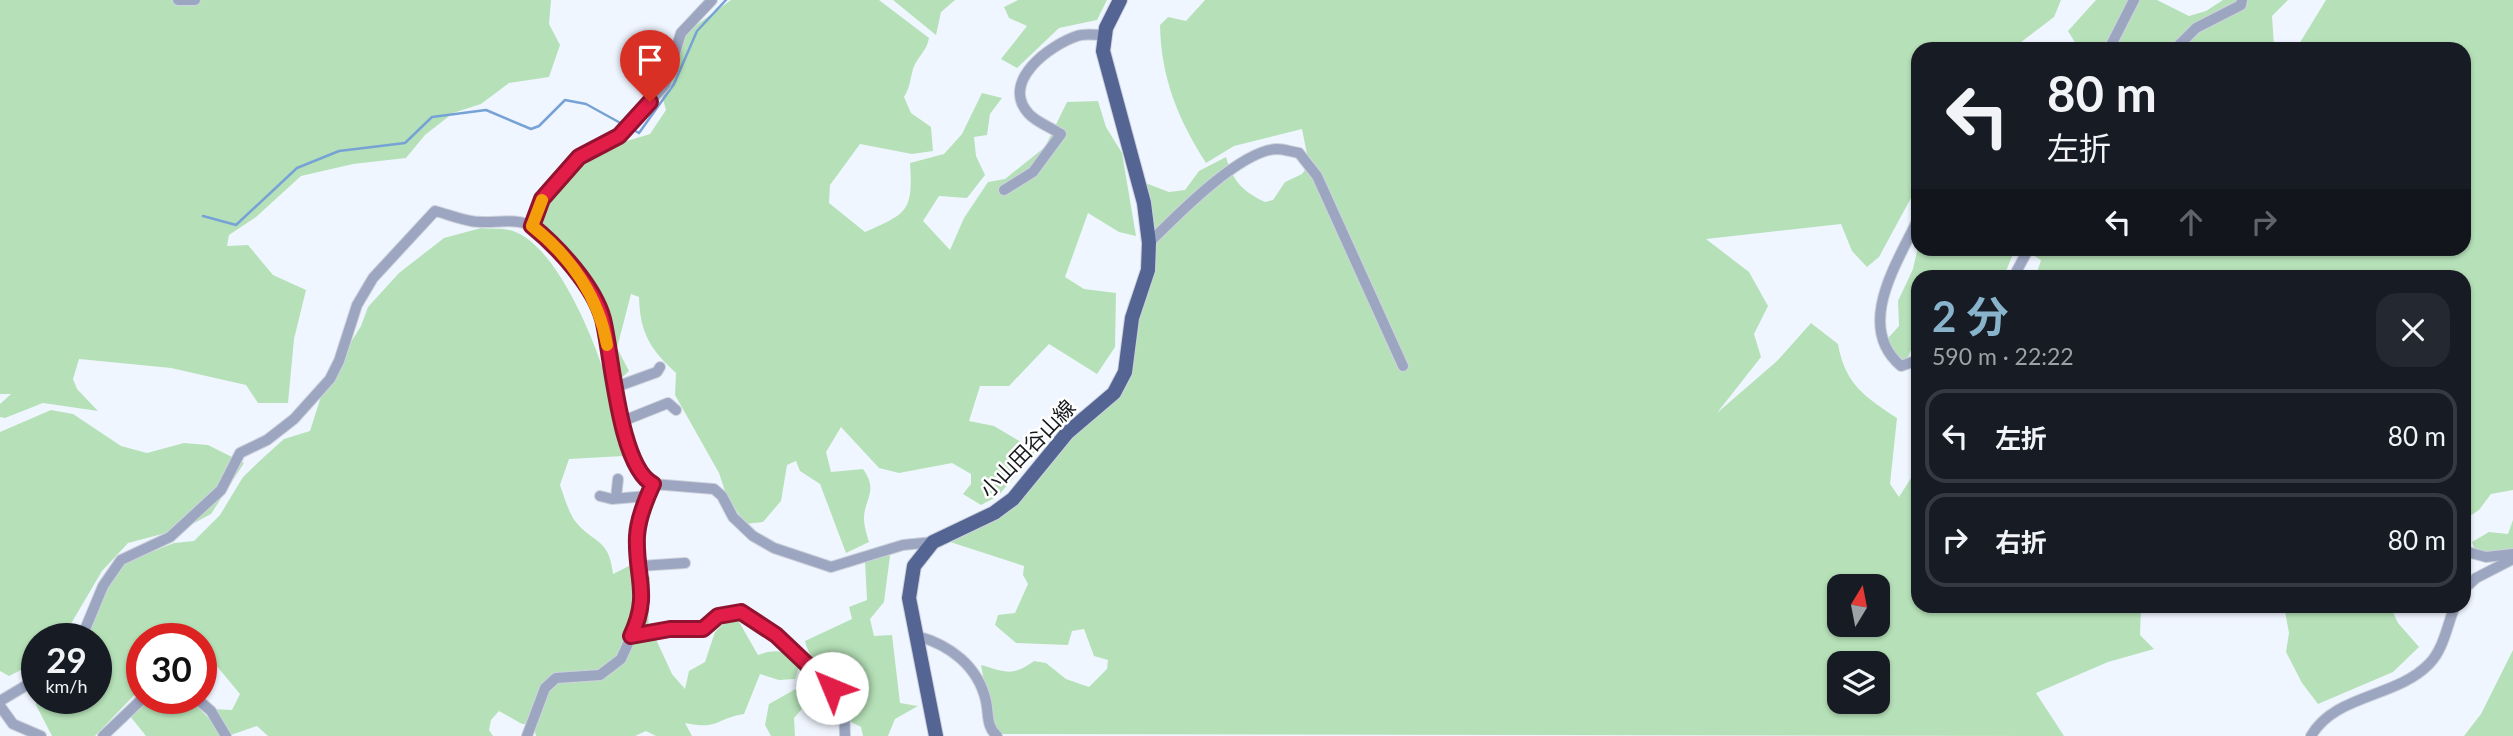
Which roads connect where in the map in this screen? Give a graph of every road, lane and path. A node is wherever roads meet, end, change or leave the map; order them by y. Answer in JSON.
{"nodes":[{"id":1,"x":177,"y":0,"type":"edge"},
{"id":2,"x":195,"y":0,"type":"edge"},
{"id":3,"x":712,"y":0,"type":"edge"},
{"id":4,"x":1120,"y":0,"type":"edge"},
{"id":5,"x":2134,"y":0,"type":"edge"},
{"id":6,"x":2242,"y":0,"type":"edge"},
{"id":7,"x":1104,"y":36,"type":"junction"},
{"id":8,"x":2113,"y":42,"type":"edge"},
{"id":9,"x":2182,"y":42,"type":"edge"},
{"id":10,"x":1004,"y":190,"type":"dead end"},
{"id":11,"x":532,"y":226,"type":"junction"},
{"id":12,"x":1911,"y":233,"type":"edge"},
{"id":13,"x":1149,"y":243,"type":"junction"},
{"id":14,"x":1911,"y":362,"type":"edge"},
{"id":15,"x":1403,"y":366,"type":"dead end"},
{"id":16,"x":660,"y":367,"type":"dead end"},
{"id":17,"x":613,"y":388,"type":"junction"},
{"id":18,"x":676,"y":410,"type":"dead end"},
{"id":19,"x":623,"y":421,"type":"junction"},
{"id":20,"x":618,"y":478,"type":"dead end"},
{"id":21,"x":653,"y":484,"type":"junction"},
{"id":22,"x":600,"y":496,"type":"dead end"},
{"id":23,"x":647,"y":496,"type":"junction"},
{"id":24,"x":616,"y":498,"type":"junction"},
{"id":25,"x":933,"y":542,"type":"junction"},
{"id":26,"x":2471,"y":553,"type":"edge"},
{"id":27,"x":2513,"y":556,"type":"edge"},
{"id":28,"x":685,"y":563,"type":"dead end"},
{"id":29,"x":640,"y":566,"type":"junction"},
{"id":30,"x":2471,"y":583,"type":"edge"},
{"id":31,"x":2452,"y":613,"type":"edge"},
{"id":32,"x":88,"y":623,"type":"edge"},
{"id":33,"x":631,"y":636,"type":"junction"},
{"id":34,"x":917,"y":636,"type":"junction"},
{"id":35,"x":21,"y":689,"type":"edge"},
{"id":36,"x":0,"y":701,"type":"edge"},
{"id":37,"x":0,"y":706,"type":"edge"},
{"id":38,"x":126,"y":714,"type":"edge"},
{"id":39,"x":213,"y":714,"type":"edge"},
{"id":40,"x":41,"y":736,"type":"edge"},
{"id":41,"x":103,"y":736,"type":"edge"},
{"id":42,"x":226,"y":736,"type":"edge"},
{"id":43,"x":527,"y":736,"type":"edge"},
{"id":44,"x":845,"y":736,"type":"edge"},
{"id":45,"x":936,"y":736,"type":"edge"},
{"id":46,"x":998,"y":736,"type":"edge"},
{"id":47,"x":2311,"y":736,"type":"edge"}],
"edges":[{"from":1,"to":2,"type":"street"},
{"from":3,"to":11,"type":"street"},
{"from":4,"to":7,"type":"main road","name":"小山田谷山線"},
{"from":5,"to":8,"type":"street"},
{"from":6,"to":9,"type":"street"},
{"from":7,"to":10,"type":"street"},
{"from":7,"to":13,"type":"main road","name":"小山田谷山線"},
{"from":11,"to":17,"type":"street"},
{"from":11,"to":32,"type":"street"},
{"from":12,"to":14,"type":"street"},
{"from":13,"to":15,"type":"street"},
{"from":13,"to":25,"type":"main road","name":"小山田谷山線"},
{"from":16,"to":17,"type":"street"},
{"from":17,"to":19,"type":"street"},
{"from":18,"to":19,"type":"street"},
{"from":19,"to":21,"type":"street"},
{"from":20,"to":24,"type":"street"},
{"from":21,"to":23,"type":"street"},
{"from":21,"to":25,"type":"street"},
{"from":22,"to":24,"type":"street"},
{"from":23,"to":24,"type":"street"},
{"from":23,"to":29,"type":"street"},
{"from":25,"to":34,"type":"main road"},
{"from":26,"to":27,"type":"street"},
{"from":27,"to":30,"type":"street"},
{"from":28,"to":29,"type":"street"},
{"from":29,"to":33,"type":"street"},
{"from":31,"to":47,"type":"street"},
{"from":33,"to":43,"type":"street"},
{"from":33,"to":44,"type":"street"},
{"from":34,"to":45,"type":"main road"},
{"from":34,"to":46,"type":"street"},
{"from":35,"to":36,"type":"street"},
{"from":37,"to":40,"type":"street"},
{"from":38,"to":41,"type":"street"},
{"from":39,"to":42,"type":"street"}]}
